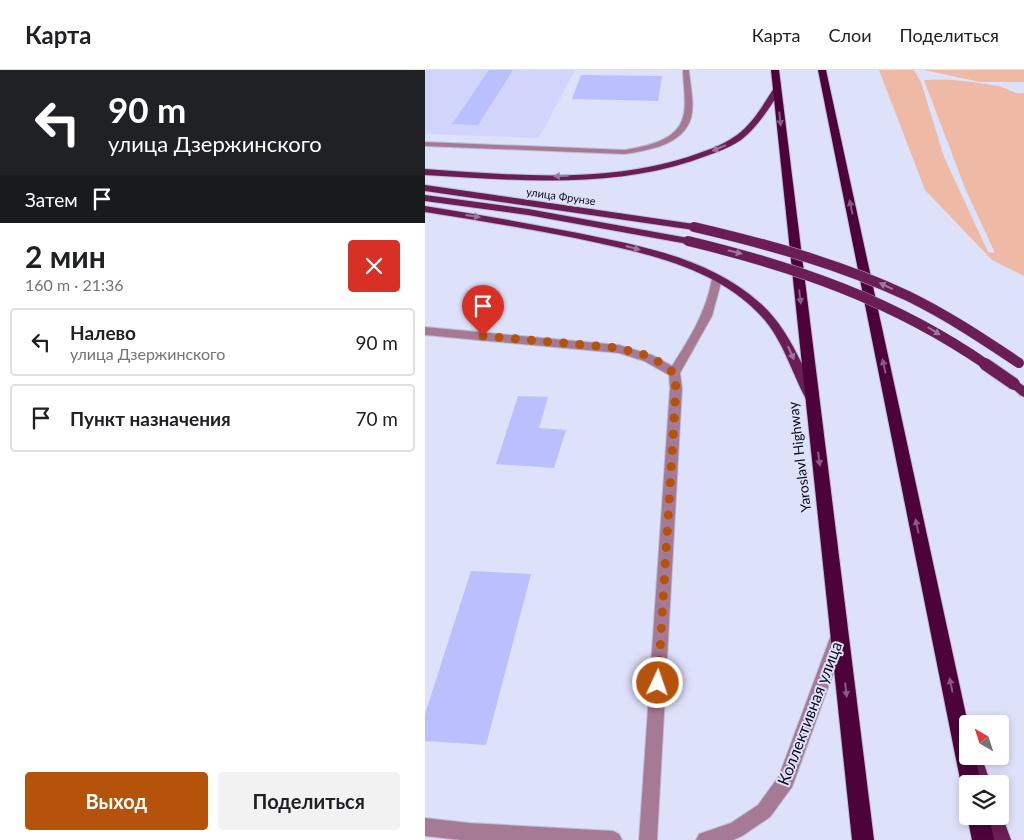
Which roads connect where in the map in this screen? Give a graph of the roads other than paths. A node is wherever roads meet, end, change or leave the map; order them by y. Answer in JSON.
{"nodes":[{"id":1,"x":686,"y":70,"type":"edge"},
{"id":2,"x":775,"y":70,"type":"edge"},
{"id":3,"x":822,"y":70,"type":"edge"},
{"id":4,"x":777,"y":90,"type":"junction"},
{"id":5,"x":425,"y":144,"type":"edge"},
{"id":6,"x":425,"y":172,"type":"edge"},
{"id":7,"x":425,"y":188,"type":"edge"},
{"id":8,"x":425,"y":198,"type":"edge"},
{"id":9,"x":425,"y":209,"type":"edge"},
{"id":10,"x":717,"y":278,"type":"junction"},
{"id":11,"x":425,"y":331,"type":"edge"},
{"id":12,"x":1021,"y":365,"type":"edge"},
{"id":13,"x":674,"y":373,"type":"junction"},
{"id":14,"x":1019,"y":388,"type":"edge"},
{"id":15,"x":812,"y":400,"type":"junction"},
{"id":16,"x":839,"y":634,"type":"junction"},
{"id":17,"x":957,"y":715,"type":"junction"},
{"id":18,"x":959,"y":721,"type":"edge"},
{"id":19,"x":969,"y":775,"type":"edge"},
{"id":20,"x":980,"y":825,"type":"edge"},
{"id":21,"x":997,"y":825,"type":"edge"},
{"id":22,"x":425,"y":827,"type":"edge"},
{"id":23,"x":469,"y":836,"type":"edge"},
{"id":24,"x":613,"y":840,"type":"edge"},
{"id":25,"x":648,"y":840,"type":"edge"},
{"id":26,"x":705,"y":840,"type":"edge"},
{"id":27,"x":863,"y":840,"type":"edge"},
{"id":28,"x":983,"y":840,"type":"edge"},
{"id":29,"x":1002,"y":840,"type":"edge"}],
"edges":[{"from":1,"to":5,"type":"street"},
{"from":2,"to":4,"type":"highway","name":"Yaroslavl Highway"},
{"from":17,"to":3,"type":"highway","one_way":true},
{"from":4,"to":6,"type":"main road","one_way":true},
{"from":4,"to":15,"type":"highway","name":"Yaroslavl Highway","one_way":true},
{"from":12,"to":7,"type":"main road","name":"улица Фрунзе","one_way":true,"bridge":true},
{"from":8,"to":14,"type":"main road","name":"улица Фрунзе","one_way":true,"bridge":true},
{"from":9,"to":10,"type":"main road","one_way":true},
{"from":10,"to":13,"type":"street"},
{"from":10,"to":15,"type":"main road","one_way":true},
{"from":11,"to":13,"type":"street"},
{"from":13,"to":25,"type":"street"},
{"from":15,"to":16,"type":"highway","name":"Yaroslavl Highway","one_way":true},
{"from":16,"to":26,"type":"street","name":"Коллективная улица"},
{"from":16,"to":27,"type":"highway","name":"Yaroslavl Highway","one_way":true},
{"from":17,"to":18,"type":"main road"},
{"from":17,"to":19,"type":"highway"},
{"from":20,"to":28,"type":"highway"},
{"from":21,"to":29,"type":"main road"},
{"from":22,"to":23,"type":"street"},
{"from":23,"to":24,"type":"street"}]}
